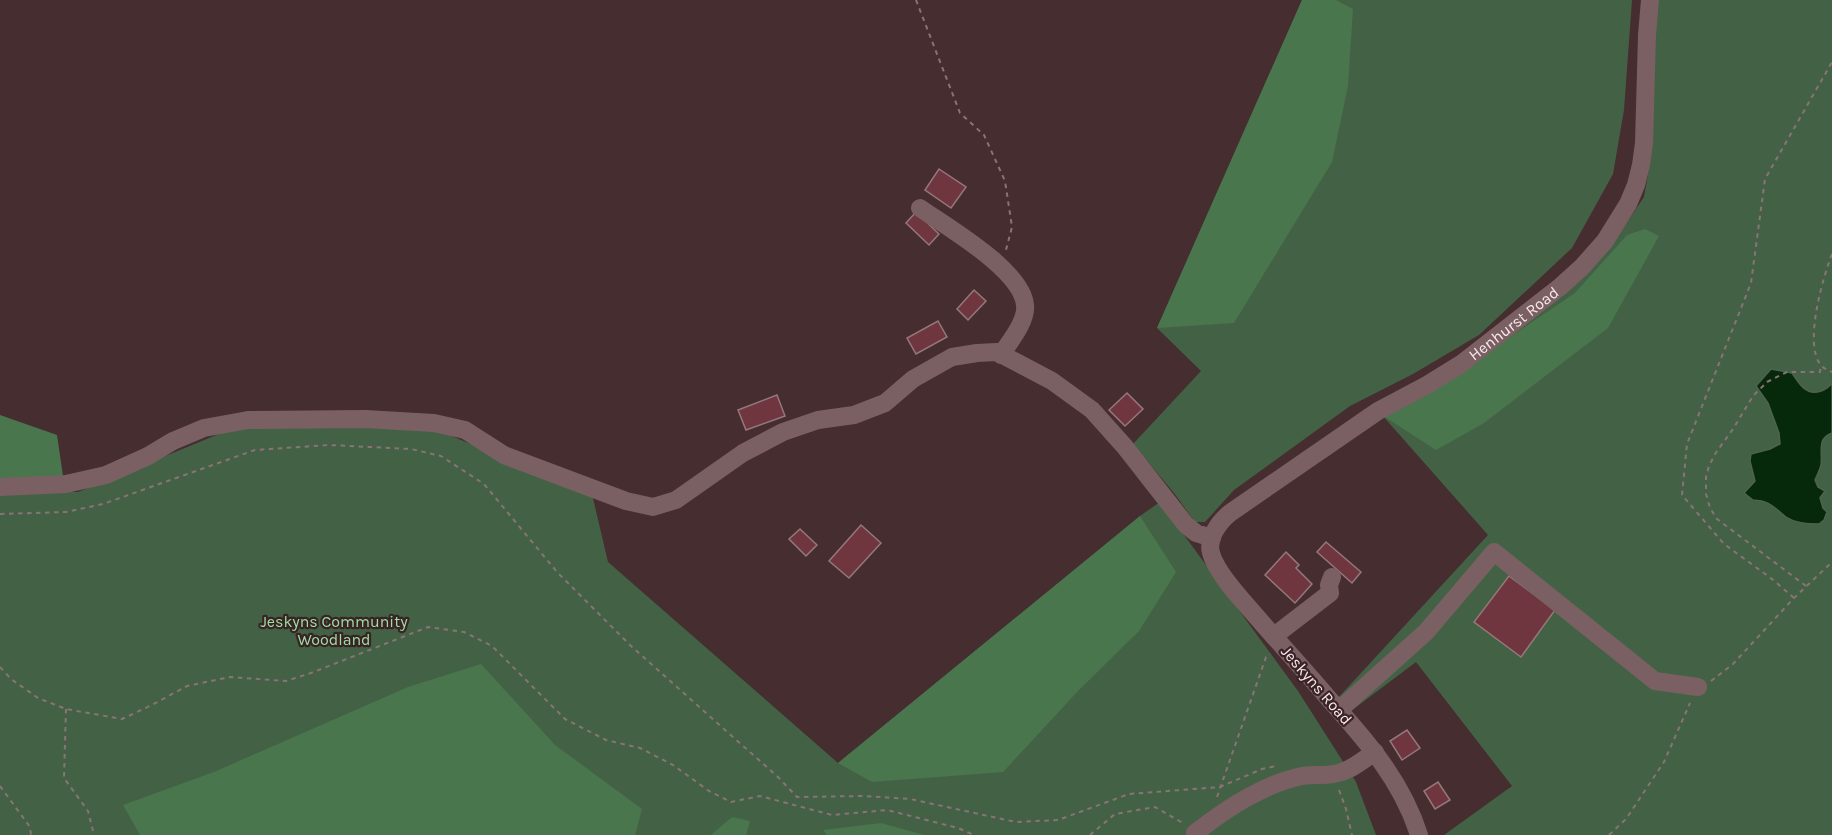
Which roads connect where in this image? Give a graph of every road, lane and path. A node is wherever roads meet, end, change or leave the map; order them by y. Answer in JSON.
{"nodes":[{"id":1,"x":916,"y":0,"type":"edge"},
{"id":2,"x":1650,"y":0,"type":"edge"},
{"id":3,"x":1832,"y":62,"type":"edge"},
{"id":4,"x":920,"y":208,"type":"dead end"},
{"id":5,"x":1832,"y":254,"type":"edge"},
{"id":6,"x":1009,"y":258,"type":"dead end"},
{"id":7,"x":1001,"y":355,"type":"junction"},
{"id":8,"x":1821,"y":365,"type":"junction"},
{"id":9,"x":1832,"y":372,"type":"edge"},
{"id":10,"x":0,"y":487,"type":"edge"},
{"id":11,"x":0,"y":514,"type":"edge"},
{"id":12,"x":1212,"y":538,"type":"junction"},
{"id":13,"x":1832,"y":562,"type":"edge"},
{"id":14,"x":1332,"y":577,"type":"dead end"},
{"id":15,"x":1806,"y":586,"type":"junction"},
{"id":16,"x":1794,"y":598,"type":"junction"},
{"id":17,"x":1277,"y":640,"type":"junction"},
{"id":18,"x":0,"y":667,"type":"edge"},
{"id":19,"x":1698,"y":687,"type":"junction"},
{"id":20,"x":66,"y":709,"type":"junction"},
{"id":21,"x":1340,"y":710,"type":"junction"},
{"id":22,"x":1375,"y":752,"type":"junction"},
{"id":23,"x":1282,"y":764,"type":"dead end"},
{"id":24,"x":1333,"y":774,"type":"junction"},
{"id":25,"x":0,"y":786,"type":"edge"},
{"id":26,"x":1220,"y":787,"type":"junction"},
{"id":27,"x":1211,"y":821,"type":"junction"},
{"id":28,"x":1195,"y":833,"type":"joint"},
{"id":29,"x":31,"y":835,"type":"edge"},
{"id":30,"x":94,"y":835,"type":"edge"},
{"id":31,"x":974,"y":835,"type":"edge"},
{"id":32,"x":1090,"y":835,"type":"edge"},
{"id":33,"x":1353,"y":835,"type":"edge"},
{"id":34,"x":1419,"y":835,"type":"edge"},
{"id":35,"x":1609,"y":835,"type":"edge"}],
"edges":[{"from":1,"to":6,"type":"path"},
{"from":2,"to":12,"type":"street","name":"Henhurst Road"},
{"from":3,"to":16,"type":"path"},
{"from":4,"to":7,"type":"street"},
{"from":5,"to":8,"type":"path"},
{"from":7,"to":10,"type":"street"},
{"from":7,"to":12,"type":"street"},
{"from":8,"to":9,"type":"path"},
{"from":8,"to":15,"type":"path"},
{"from":11,"to":26,"type":"path"},
{"from":12,"to":17,"type":"street","name":"Jeskyns Road"},
{"from":13,"to":15,"type":"path"},
{"from":14,"to":17,"type":"street"},
{"from":15,"to":16,"type":"path"},
{"from":16,"to":19,"type":"path"},
{"from":17,"to":21,"type":"street","name":"Jeskyns Road"},
{"from":17,"to":26,"type":"path"},
{"from":18,"to":20,"type":"path"},
{"from":19,"to":21,"type":"street"},
{"from":19,"to":35,"type":"path"},
{"from":20,"to":30,"type":"path"},
{"from":20,"to":31,"type":"path"},
{"from":21,"to":22,"type":"street","name":"Jeskyns Road"},
{"from":22,"to":24,"type":"street"},
{"from":22,"to":34,"type":"street","name":"Jeskyns Road"},
{"from":23,"to":26,"type":"path"},
{"from":24,"to":27,"type":"street"},
{"from":24,"to":33,"type":"path"},
{"from":25,"to":29,"type":"path"},
{"from":26,"to":27,"type":"path"},
{"from":27,"to":28,"type":"street"},
{"from":28,"to":32,"type":"path"}]}
